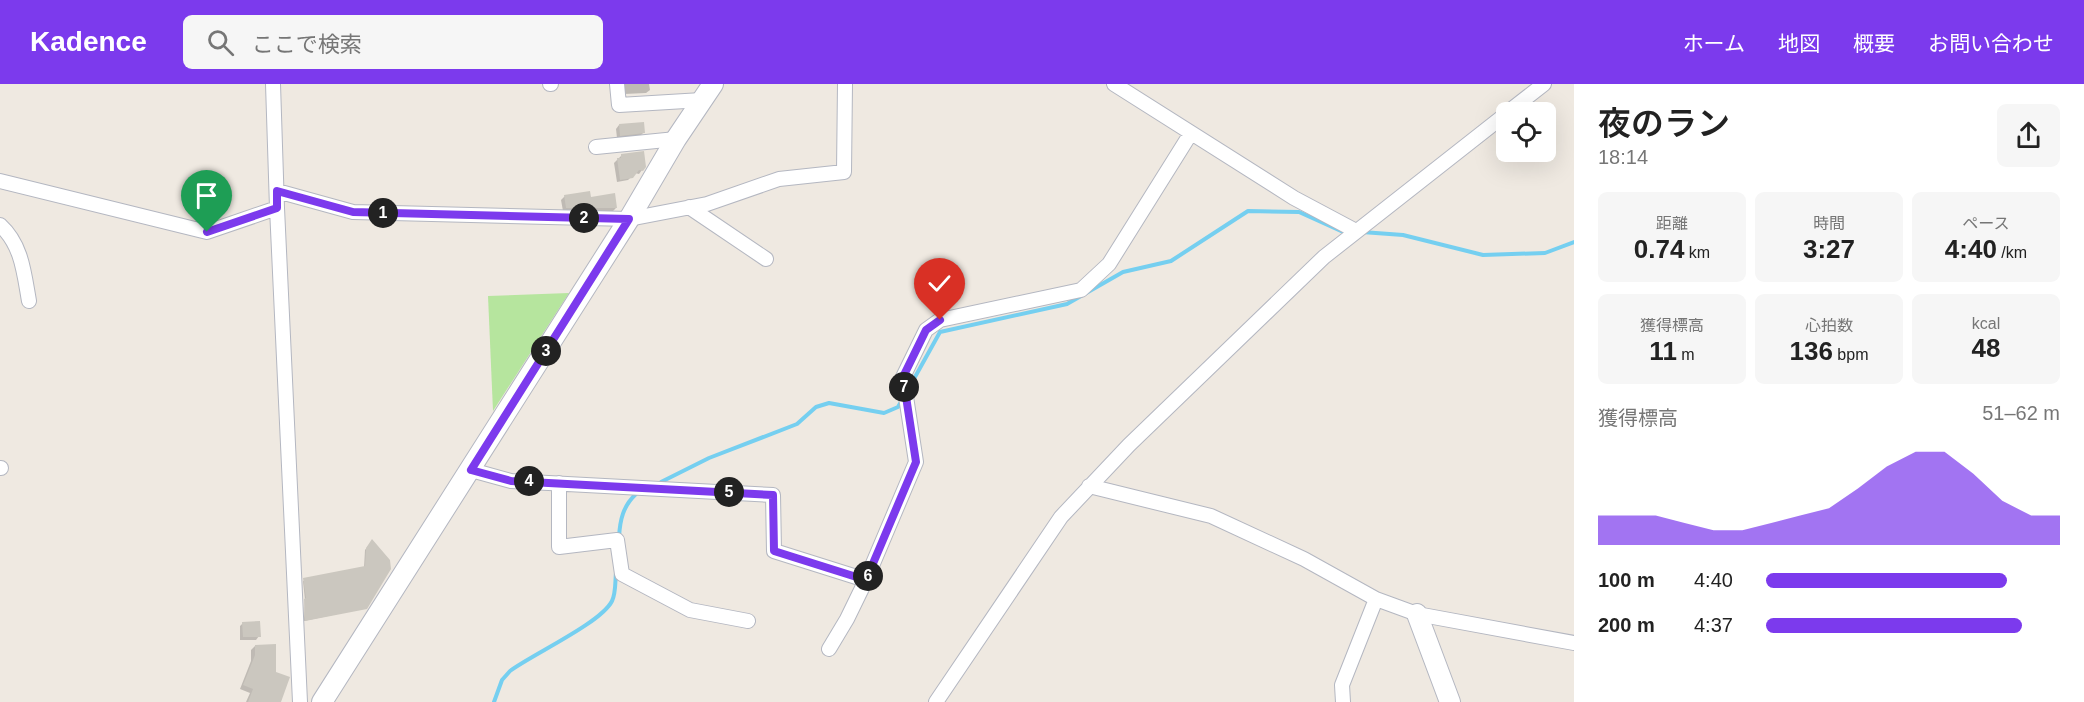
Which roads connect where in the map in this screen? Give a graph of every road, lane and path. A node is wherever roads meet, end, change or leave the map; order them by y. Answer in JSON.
{"nodes":[{"id":1,"x":273,"y":84,"type":"edge"},
{"id":2,"x":617,"y":84,"type":"edge"},
{"id":3,"x":846,"y":84,"type":"edge"},
{"id":4,"x":1114,"y":84,"type":"edge"},
{"id":5,"x":1544,"y":84,"type":"edge"},
{"id":6,"x":708,"y":92,"type":"edge"},
{"id":7,"x":1521,"y":102,"type":"edge"},
{"id":8,"x":1496,"y":122,"type":"edge"},
{"id":9,"x":1191,"y":133,"type":"junction"},
{"id":10,"x":676,"y":139,"type":"junction"},
{"id":11,"x":596,"y":147,"type":"dead end"},
{"id":12,"x":0,"y":181,"type":"edge"},
{"id":13,"x":277,"y":191,"type":"junction"},
{"id":14,"x":689,"y":207,"type":"junction"},
{"id":15,"x":277,"y":208,"type":"junction"},
{"id":16,"x":629,"y":219,"type":"junction"},
{"id":17,"x":0,"y":225,"type":"edge"},
{"id":18,"x":1356,"y":231,"type":"junction"},
{"id":19,"x":766,"y":260,"type":"dead end"},
{"id":20,"x":29,"y":301,"type":"dead end"},
{"id":21,"x":471,"y":470,"type":"junction"},
{"id":22,"x":559,"y":483,"type":"junction"},
{"id":23,"x":1089,"y":486,"type":"junction"},
{"id":24,"x":866,"y":580,"type":"junction"},
{"id":25,"x":1376,"y":599,"type":"junction"},
{"id":26,"x":1417,"y":614,"type":"junction"},
{"id":27,"x":748,"y":621,"type":"dead end"},
{"id":28,"x":1574,"y":643,"type":"edge"},
{"id":29,"x":829,"y":649,"type":"dead end"},
{"id":30,"x":300,"y":702,"type":"edge"},
{"id":31,"x":322,"y":702,"type":"edge"},
{"id":32,"x":936,"y":702,"type":"edge"},
{"id":33,"x":1343,"y":702,"type":"edge"},
{"id":34,"x":1450,"y":702,"type":"edge"}],
"edges":[{"from":1,"to":13,"type":"street"},
{"from":2,"to":6,"type":"street"},
{"from":3,"to":14,"type":"street"},
{"from":4,"to":9,"type":"street"},
{"from":5,"to":7,"type":"street"},
{"from":6,"to":10,"type":"street"},
{"from":8,"to":18,"type":"street"},
{"from":9,"to":18,"type":"street"},
{"from":9,"to":24,"type":"street"},
{"from":10,"to":11,"type":"street"},
{"from":10,"to":16,"type":"street"},
{"from":12,"to":15,"type":"street"},
{"from":13,"to":15,"type":"street"},
{"from":13,"to":16,"type":"street"},
{"from":14,"to":16,"type":"street"},
{"from":14,"to":19,"type":"street"},
{"from":15,"to":30,"type":"street"},
{"from":16,"to":21,"type":"street"},
{"from":17,"to":20,"type":"street"},
{"from":18,"to":23,"type":"street"},
{"from":21,"to":22,"type":"street"},
{"from":21,"to":31,"type":"street"},
{"from":22,"to":24,"type":"street"},
{"from":22,"to":27,"type":"street"},
{"from":23,"to":25,"type":"street"},
{"from":23,"to":32,"type":"street"},
{"from":24,"to":29,"type":"street"},
{"from":25,"to":26,"type":"street"},
{"from":25,"to":33,"type":"street"},
{"from":26,"to":28,"type":"street"},
{"from":26,"to":34,"type":"street"}]}
